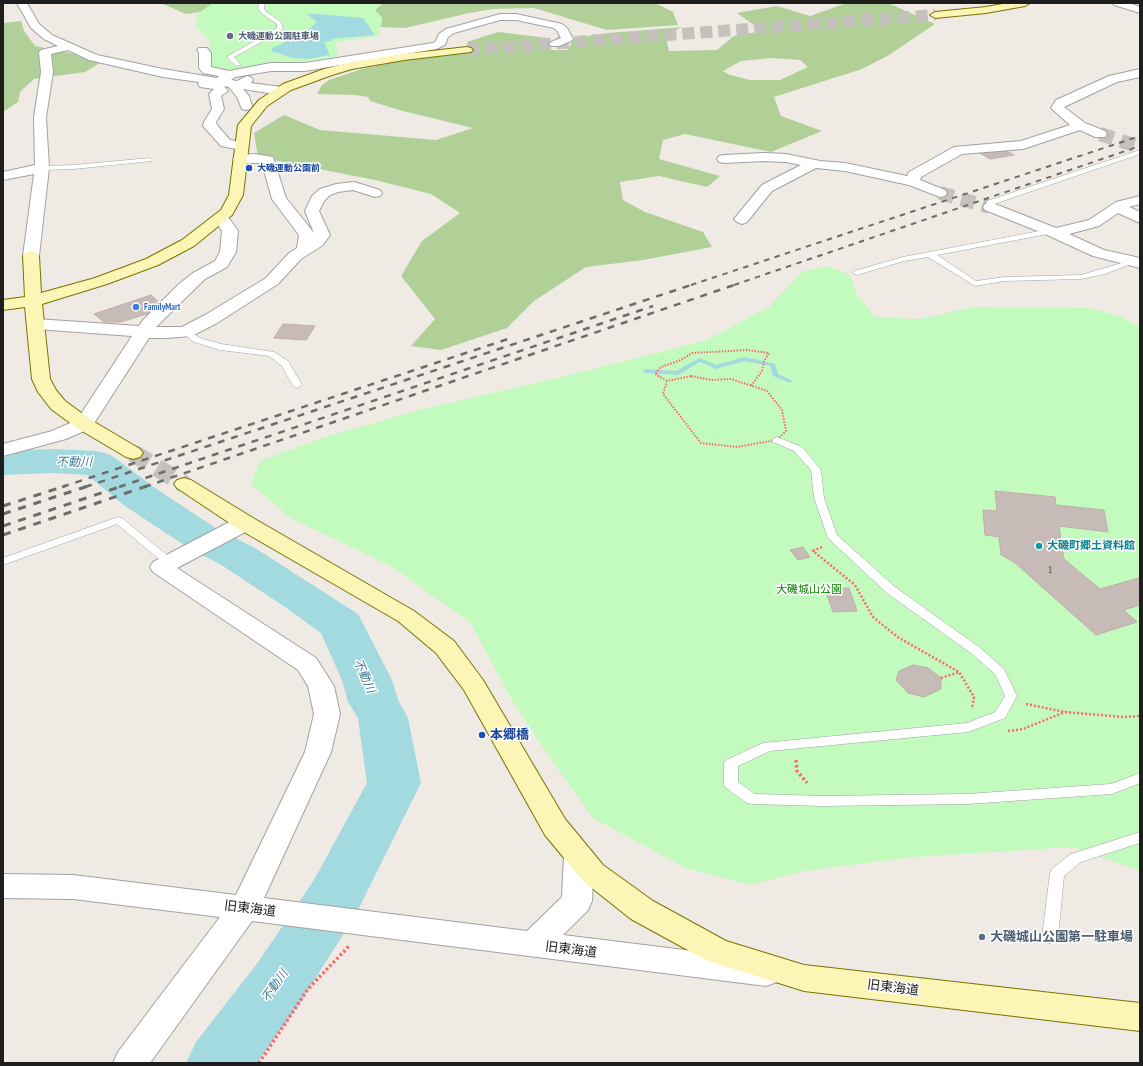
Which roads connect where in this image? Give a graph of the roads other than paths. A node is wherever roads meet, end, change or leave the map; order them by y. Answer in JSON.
{"nodes":[{"id":1,"x":262,"y":3,"type":"edge"},
{"id":2,"x":1025,"y":3,"type":"edge"},
{"id":3,"x":1118,"y":3,"type":"edge"},
{"id":4,"x":21,"y":4,"type":"edge"},
{"id":5,"x":1140,"y":10,"type":"edge"},
{"id":6,"x":935,"y":15,"type":"tunnel mouth"},
{"id":7,"x":35,"y":26,"type":"junction"},
{"id":8,"x":555,"y":44,"type":"dead end"},
{"id":9,"x":68,"y":47,"type":"junction"},
{"id":10,"x":203,"y":50,"type":"dead end"},
{"id":11,"x":467,"y":50,"type":"tunnel mouth"},
{"id":12,"x":45,"y":52,"type":"junction"},
{"id":13,"x":242,"y":68,"type":"junction"},
{"id":14,"x":1140,"y":73,"type":"edge"},
{"id":15,"x":230,"y":75,"type":"junction"},
{"id":16,"x":220,"y":81,"type":"junction"},
{"id":17,"x":185,"y":83,"type":"dead end"},
{"id":18,"x":239,"y":84,"type":"junction"},
{"id":19,"x":281,"y":91,"type":"junction"},
{"id":20,"x":246,"y":106,"type":"dead end"},
{"id":21,"x":1080,"y":126,"type":"junction"},
{"id":22,"x":1100,"y":134,"type":"tunnel mouth"},
{"id":23,"x":241,"y":152,"type":"junction"},
{"id":24,"x":1140,"y":152,"type":"edge"},
{"id":25,"x":724,"y":159,"type":"dead end"},
{"id":26,"x":150,"y":160,"type":"dead end"},
{"id":27,"x":814,"y":164,"type":"junction"},
{"id":28,"x":42,"y":168,"type":"junction"},
{"id":29,"x":3,"y":176,"type":"edge"},
{"id":30,"x":913,"y":182,"type":"junction"},
{"id":31,"x":940,"y":192,"type":"tunnel mouth"},
{"id":32,"x":375,"y":193,"type":"dead end"},
{"id":33,"x":1140,"y":200,"type":"edge"},
{"id":34,"x":1117,"y":207,"type":"junction"},
{"id":35,"x":990,"y":208,"type":"joint"},
{"id":36,"x":221,"y":218,"type":"junction"},
{"id":37,"x":1140,"y":218,"type":"edge"},
{"id":38,"x":742,"y":219,"type":"dead end"},
{"id":39,"x":1053,"y":232,"type":"junction"},
{"id":40,"x":305,"y":248,"type":"junction"},
{"id":41,"x":930,"y":254,"type":"junction"},
{"id":42,"x":1136,"y":262,"type":"edge"},
{"id":43,"x":857,"y":273,"type":"dead end"},
{"id":44,"x":34,"y":301,"type":"junction"},
{"id":45,"x":3,"y":305,"type":"edge"},
{"id":46,"x":36,"y":324,"type":"junction"},
{"id":47,"x":144,"y":332,"type":"junction"},
{"id":48,"x":186,"y":332,"type":"junction"},
{"id":49,"x":297,"y":385,"type":"dead end"},
{"id":50,"x":84,"y":424,"type":"junction"},
{"id":51,"x":776,"y":440,"type":"road end"},
{"id":52,"x":3,"y":450,"type":"edge"},
{"id":53,"x":133,"y":453,"type":"tunnel mouth"},
{"id":54,"x":184,"y":484,"type":"tunnel mouth"},
{"id":55,"x":240,"y":525,"type":"junction"},
{"id":56,"x":3,"y":562,"type":"edge"},
{"id":57,"x":170,"y":563,"type":"junction"},
{"id":58,"x":1140,"y":778,"type":"edge"},
{"id":59,"x":1140,"y":837,"type":"edge"},
{"id":60,"x":579,"y":856,"type":"junction"},
{"id":61,"x":3,"y":886,"type":"edge"},
{"id":62,"x":257,"y":910,"type":"junction"},
{"id":63,"x":1050,"y":937,"type":"dead end"},
{"id":64,"x":533,"y":945,"type":"junction"},
{"id":65,"x":804,"y":978,"type":"junction"},
{"id":66,"x":1140,"y":1017,"type":"edge"},
{"id":67,"x":130,"y":1063,"type":"edge"}],
"edges":[{"from":1,"to":13,"type":"lane"},
{"from":2,"to":6,"type":"street"},
{"from":3,"to":5,"type":"street"},
{"from":4,"to":7,"type":"street"},
{"from":7,"to":9,"type":"street"},
{"from":7,"to":12,"type":"street"},
{"from":8,"to":13,"type":"street"},
{"from":9,"to":12,"type":"street"},
{"from":9,"to":16,"type":"street"},
{"from":10,"to":15,"type":"street"},
{"from":11,"to":19,"type":"street"},
{"from":12,"to":28,"type":"street"},
{"from":13,"to":15,"type":"street"},
{"from":13,"to":18,"type":"street"},
{"from":14,"to":21,"type":"street"},
{"from":15,"to":16,"type":"street"},
{"from":16,"to":18,"type":"street"},
{"from":17,"to":23,"type":"street"},
{"from":18,"to":19,"type":"street"},
{"from":18,"to":20,"type":"street"},
{"from":19,"to":23,"type":"street"},
{"from":21,"to":22,"type":"street"},
{"from":21,"to":30,"type":"street"},
{"from":23,"to":36,"type":"street"},
{"from":23,"to":40,"type":"street"},
{"from":24,"to":35,"type":"lane"},
{"from":25,"to":27,"type":"street"},
{"from":26,"to":28,"type":"lane"},
{"from":27,"to":30,"type":"street"},
{"from":27,"to":38,"type":"street"},
{"from":28,"to":29,"type":"street"},
{"from":28,"to":44,"type":"street"},
{"from":30,"to":31,"type":"street"},
{"from":32,"to":40,"type":"street"},
{"from":33,"to":34,"type":"street"},
{"from":34,"to":37,"type":"street"},
{"from":34,"to":39,"type":"street"},
{"from":35,"to":39,"type":"street"},
{"from":36,"to":44,"type":"street"},
{"from":36,"to":47,"type":"street"},
{"from":39,"to":41,"type":"lane"},
{"from":39,"to":42,"type":"street"},
{"from":40,"to":48,"type":"street"},
{"from":41,"to":42,"type":"lane"},
{"from":41,"to":43,"type":"lane"},
{"from":44,"to":45,"type":"street"},
{"from":44,"to":46,"type":"street"},
{"from":46,"to":47,"type":"street"},
{"from":46,"to":50,"type":"street"},
{"from":47,"to":48,"type":"street"},
{"from":47,"to":50,"type":"street"},
{"from":48,"to":49,"type":"lane"},
{"from":50,"to":52,"type":"street"},
{"from":50,"to":53,"type":"street"},
{"from":51,"to":58,"type":"lane"},
{"from":54,"to":55,"type":"street"},
{"from":55,"to":57,"type":"street"},
{"from":55,"to":60,"type":"street"},
{"from":56,"to":57,"type":"lane"},
{"from":57,"to":62,"type":"street"},
{"from":59,"to":63,"type":"lane"},
{"from":60,"to":64,"type":"street"},
{"from":60,"to":65,"type":"street"},
{"from":61,"to":62,"type":"street","name":"旧東海道"},
{"from":62,"to":64,"type":"street","name":"旧東海道"},
{"from":62,"to":67,"type":"street"},
{"from":64,"to":65,"type":"street","name":"旧東海道"},
{"from":65,"to":66,"type":"street","name":"旧東海道"}]}
